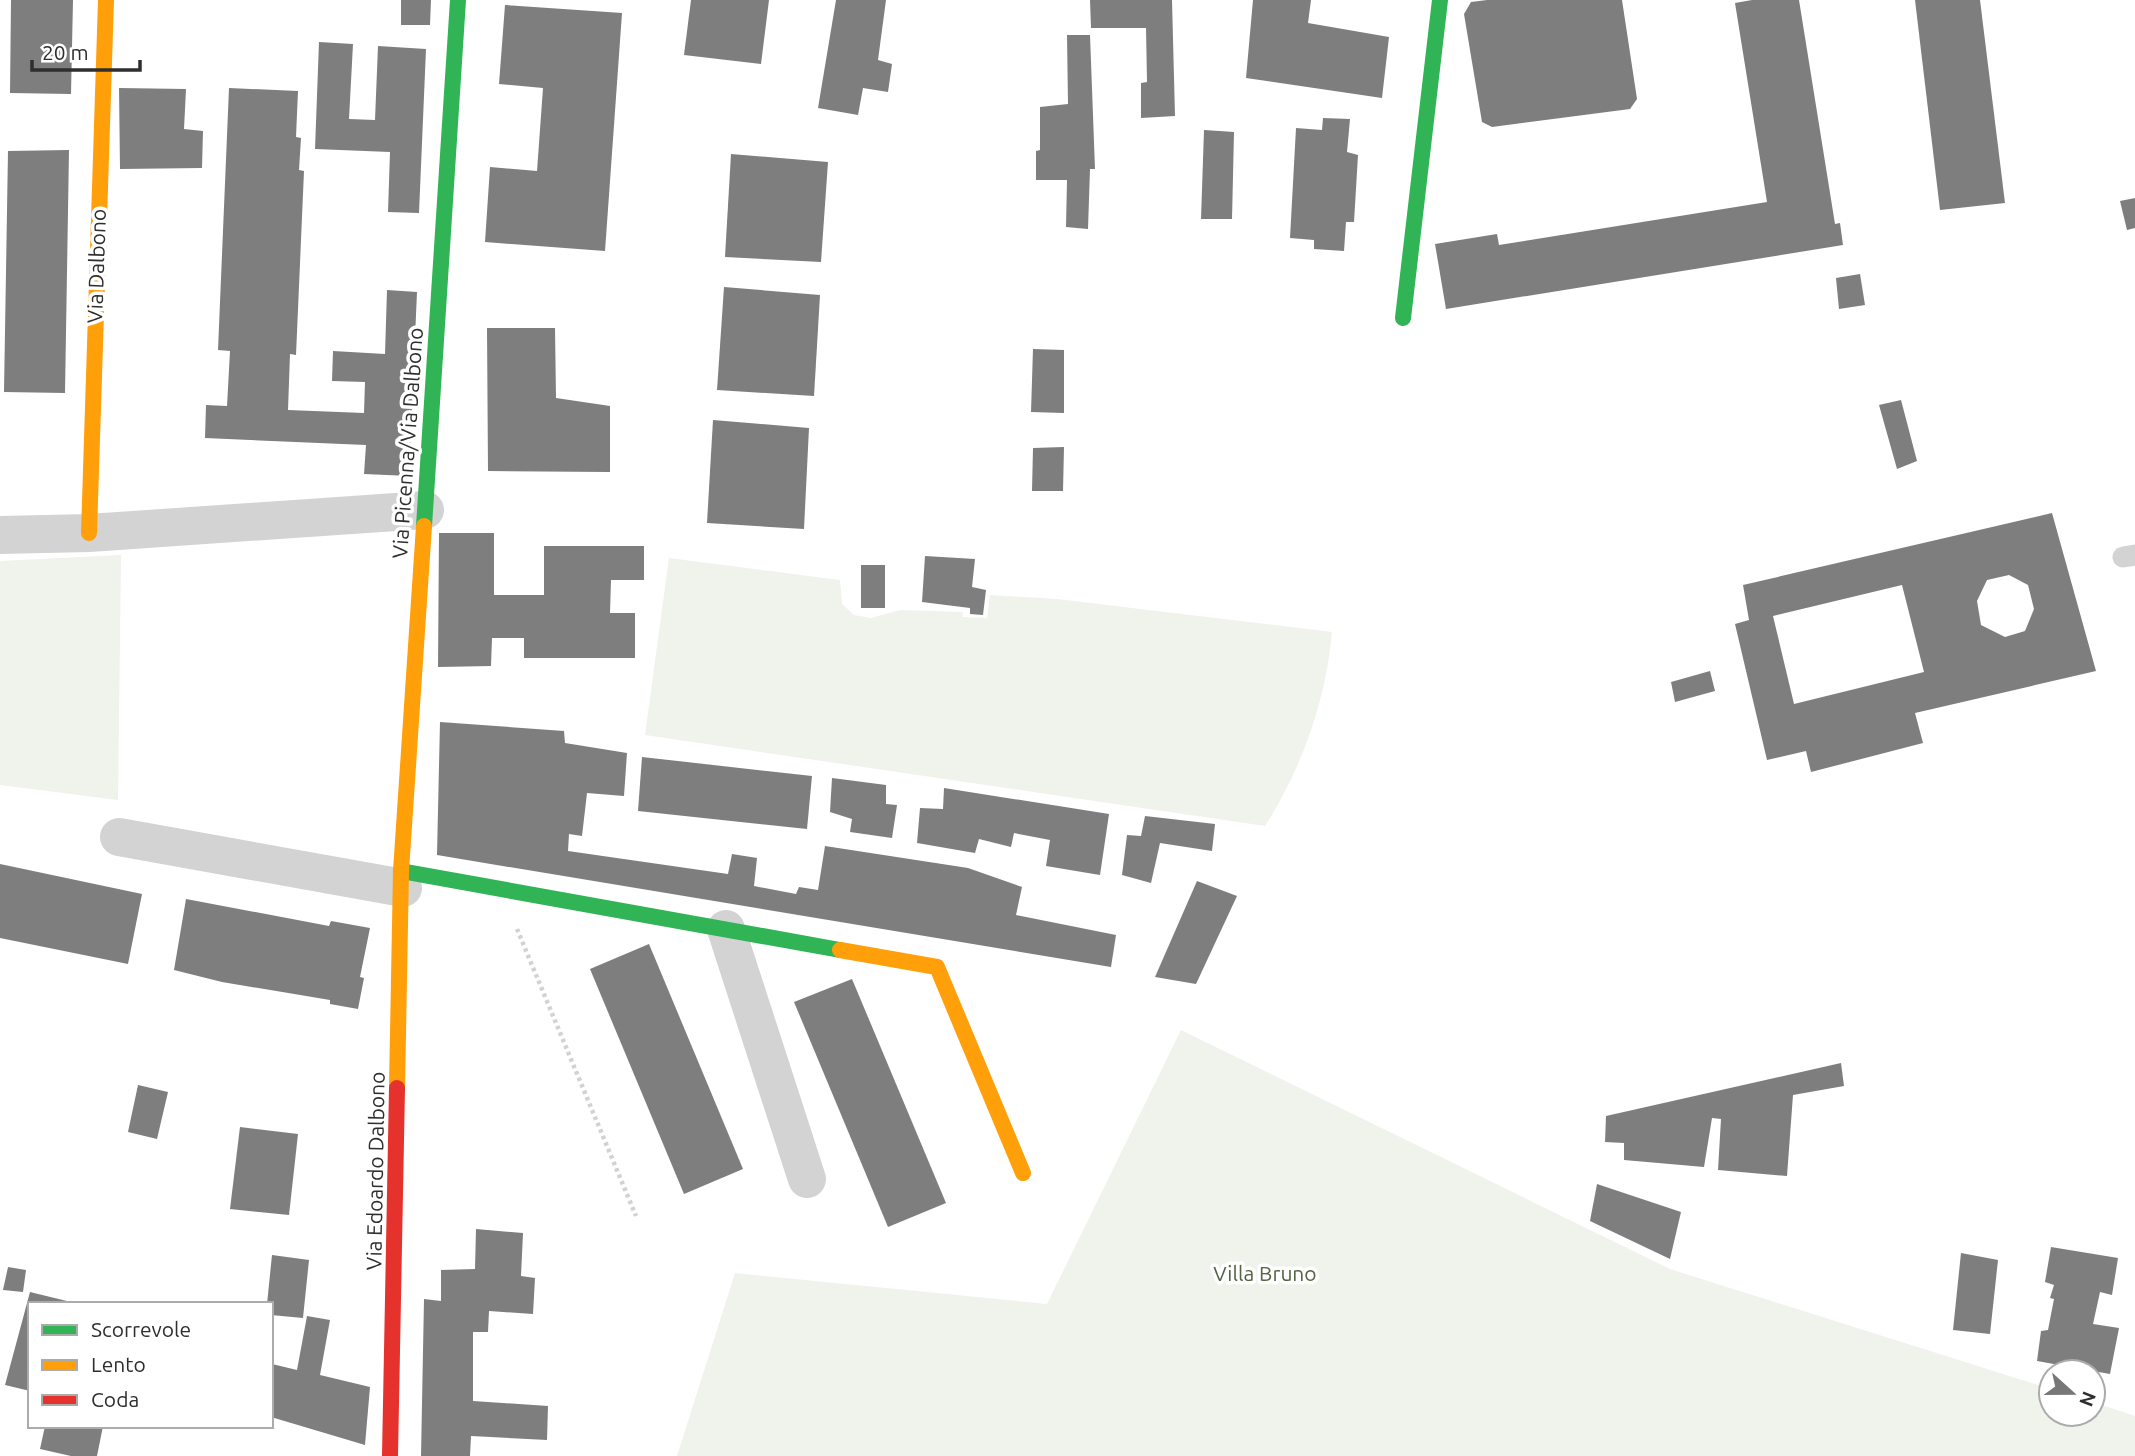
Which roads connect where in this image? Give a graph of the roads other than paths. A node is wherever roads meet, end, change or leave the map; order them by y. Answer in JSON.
{"nodes":[{"id":1,"x":106,"y":0,"type":"edge"},
{"id":2,"x":458,"y":0,"type":"edge"},
{"id":3,"x":1440,"y":0,"type":"edge"},
{"id":4,"x":1403,"y":318,"type":"dead end"},
{"id":5,"x":425,"y":510,"type":"junction"},
{"id":6,"x":89,"y":533,"type":"junction"},
{"id":7,"x":0,"y":535,"type":"edge"},
{"id":8,"x":119,"y":837,"type":"dead end"},
{"id":9,"x":402,"y":880,"type":"junction"},
{"id":10,"x":726,"y":929,"type":"junction"},
{"id":11,"x":1023,"y":1173,"type":"dead end"},
{"id":12,"x":807,"y":1179,"type":"dead end"},
{"id":13,"x":390,"y":1456,"type":"edge"}],
"edges":[{"from":1,"to":6,"type":"street","name":"Via Dalbono"},
{"from":2,"to":5,"type":"street","name":"Via Picenna/Via Dalbono"},
{"from":3,"to":4,"type":"street"},
{"from":5,"to":6,"type":"street"},
{"from":5,"to":9,"type":"street","name":"Via Picenna/Via Dalbono"},
{"from":6,"to":7,"type":"street"},
{"from":8,"to":9,"type":"street"},
{"from":9,"to":10,"type":"street"},
{"from":9,"to":13,"type":"street","name":"Via Edoardo Dalbono"},
{"from":10,"to":11,"type":"street"},
{"from":10,"to":12,"type":"street"}]}
